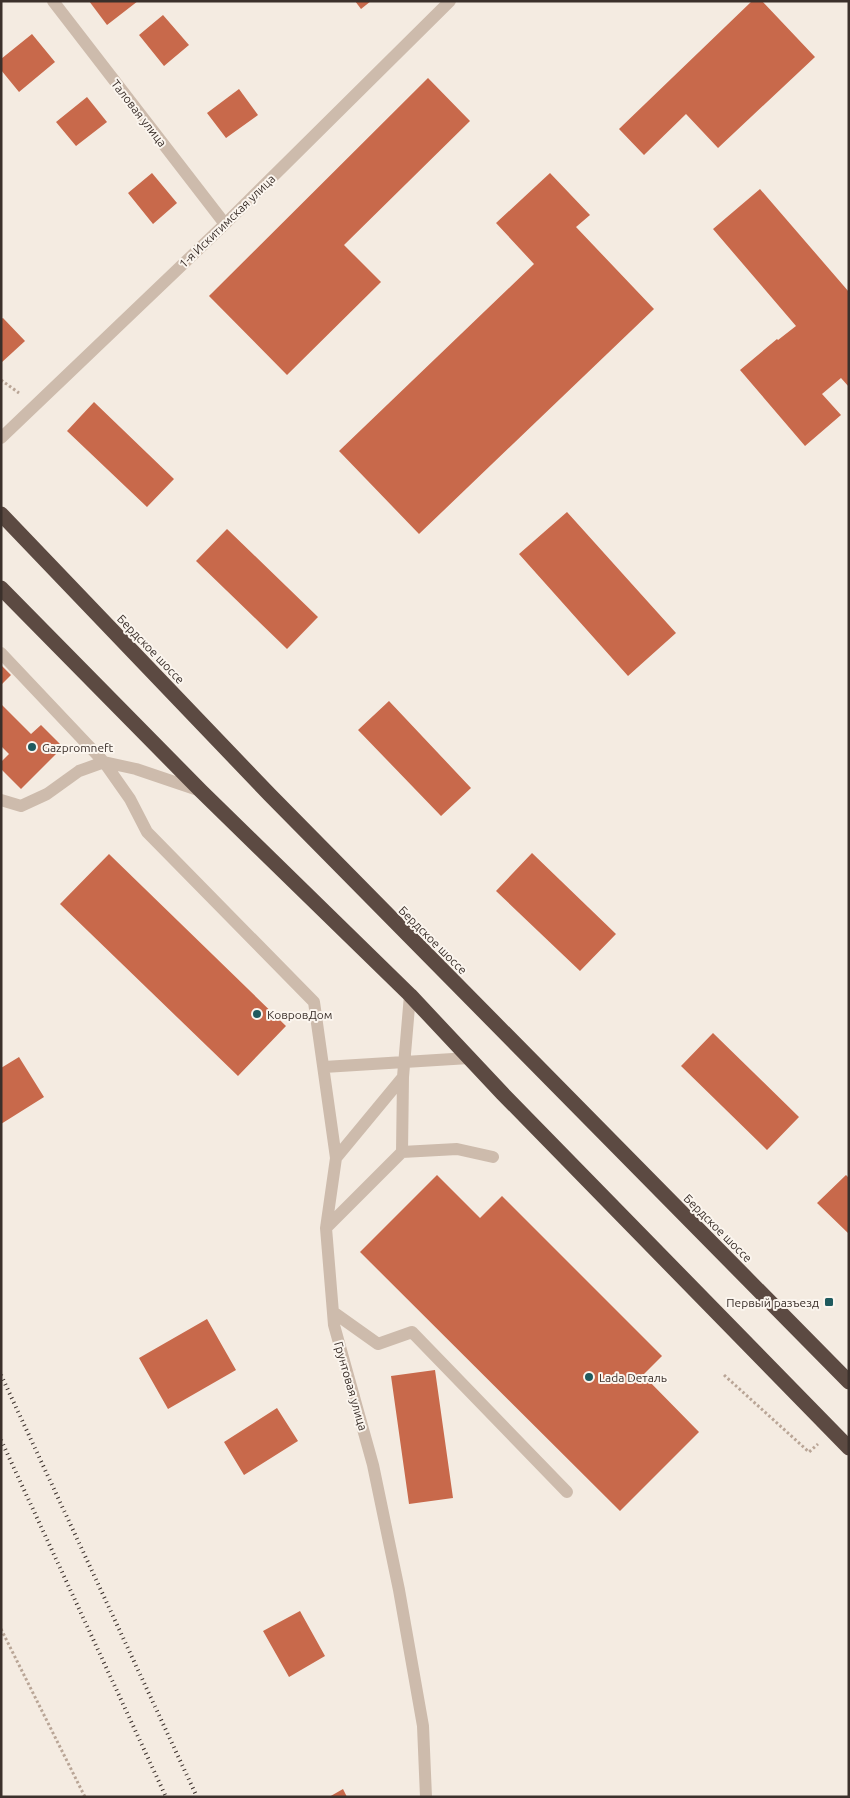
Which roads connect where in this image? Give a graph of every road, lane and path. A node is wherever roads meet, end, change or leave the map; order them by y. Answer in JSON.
{"nodes":[{"id":1,"x":53,"y":1,"type":"edge"},
{"id":2,"x":450,"y":1,"type":"edge"},
{"id":3,"x":225,"y":224,"type":"junction"},
{"id":4,"x":1,"y":438,"type":"edge"},
{"id":5,"x":1,"y":514,"type":"edge"},
{"id":6,"x":1,"y":588,"type":"edge"},
{"id":7,"x":1,"y":653,"type":"edge"},
{"id":8,"x":104,"y":762,"type":"junction"},
{"id":9,"x":201,"y":791,"type":"junction"},
{"id":10,"x":1,"y":800,"type":"edge"},
{"id":11,"x":410,"y":995,"type":"junction"},
{"id":12,"x":469,"y":1058,"type":"junction"},
{"id":13,"x":404,"y":1063,"type":"junction"},
{"id":14,"x":324,"y":1067,"type":"junction"},
{"id":15,"x":403,"y":1077,"type":"junction"},
{"id":16,"x":402,"y":1152,"type":"junction"},
{"id":17,"x":493,"y":1156,"type":"dead end"},
{"id":18,"x":336,"y":1158,"type":"junction"},
{"id":19,"x":326,"y":1228,"type":"junction"},
{"id":20,"x":333,"y":1312,"type":"junction"},
{"id":21,"x":724,"y":1375,"type":"dead end"},
{"id":22,"x":849,"y":1382,"type":"edge"},
{"id":23,"x":831,"y":1431,"type":"junction"},
{"id":24,"x":849,"y":1448,"type":"edge"},
{"id":25,"x":567,"y":1492,"type":"dead end"},
{"id":26,"x":1,"y":1629,"type":"edge"},
{"id":27,"x":85,"y":1797,"type":"edge"},
{"id":28,"x":426,"y":1797,"type":"edge"}],
"edges":[{"from":1,"to":3,"type":"street","name":"Таловая улица"},
{"from":2,"to":3,"type":"street","name":"1-я Искитимская улица"},
{"from":3,"to":4,"type":"street","name":"1-я Искитимская улица"},
{"from":5,"to":22,"type":"highway","name":"Бердское шоссе"},
{"from":6,"to":9,"type":"highway"},
{"from":7,"to":8,"type":"street","name":"Грунтовая улица"},
{"from":8,"to":9,"type":"street"},
{"from":8,"to":10,"type":"street"},
{"from":8,"to":14,"type":"street","name":"Грунтовая улица"},
{"from":9,"to":11,"type":"highway"},
{"from":11,"to":12,"type":"highway"},
{"from":11,"to":13,"type":"street"},
{"from":12,"to":13,"type":"street"},
{"from":12,"to":23,"type":"highway"},
{"from":13,"to":14,"type":"street"},
{"from":13,"to":15,"type":"street"},
{"from":14,"to":18,"type":"street","name":"Грунтовая улица"},
{"from":15,"to":16,"type":"street"},
{"from":15,"to":18,"type":"street"},
{"from":16,"to":17,"type":"street"},
{"from":16,"to":19,"type":"street"},
{"from":18,"to":19,"type":"street","name":"Грунтовая улица"},
{"from":19,"to":20,"type":"street","name":"Грунтовая улица"},
{"from":20,"to":25,"type":"street"},
{"from":20,"to":28,"type":"street","name":"Грунтовая улица"},
{"from":21,"to":23,"type":"path"},
{"from":23,"to":24,"type":"highway"},
{"from":26,"to":27,"type":"path"}]}
